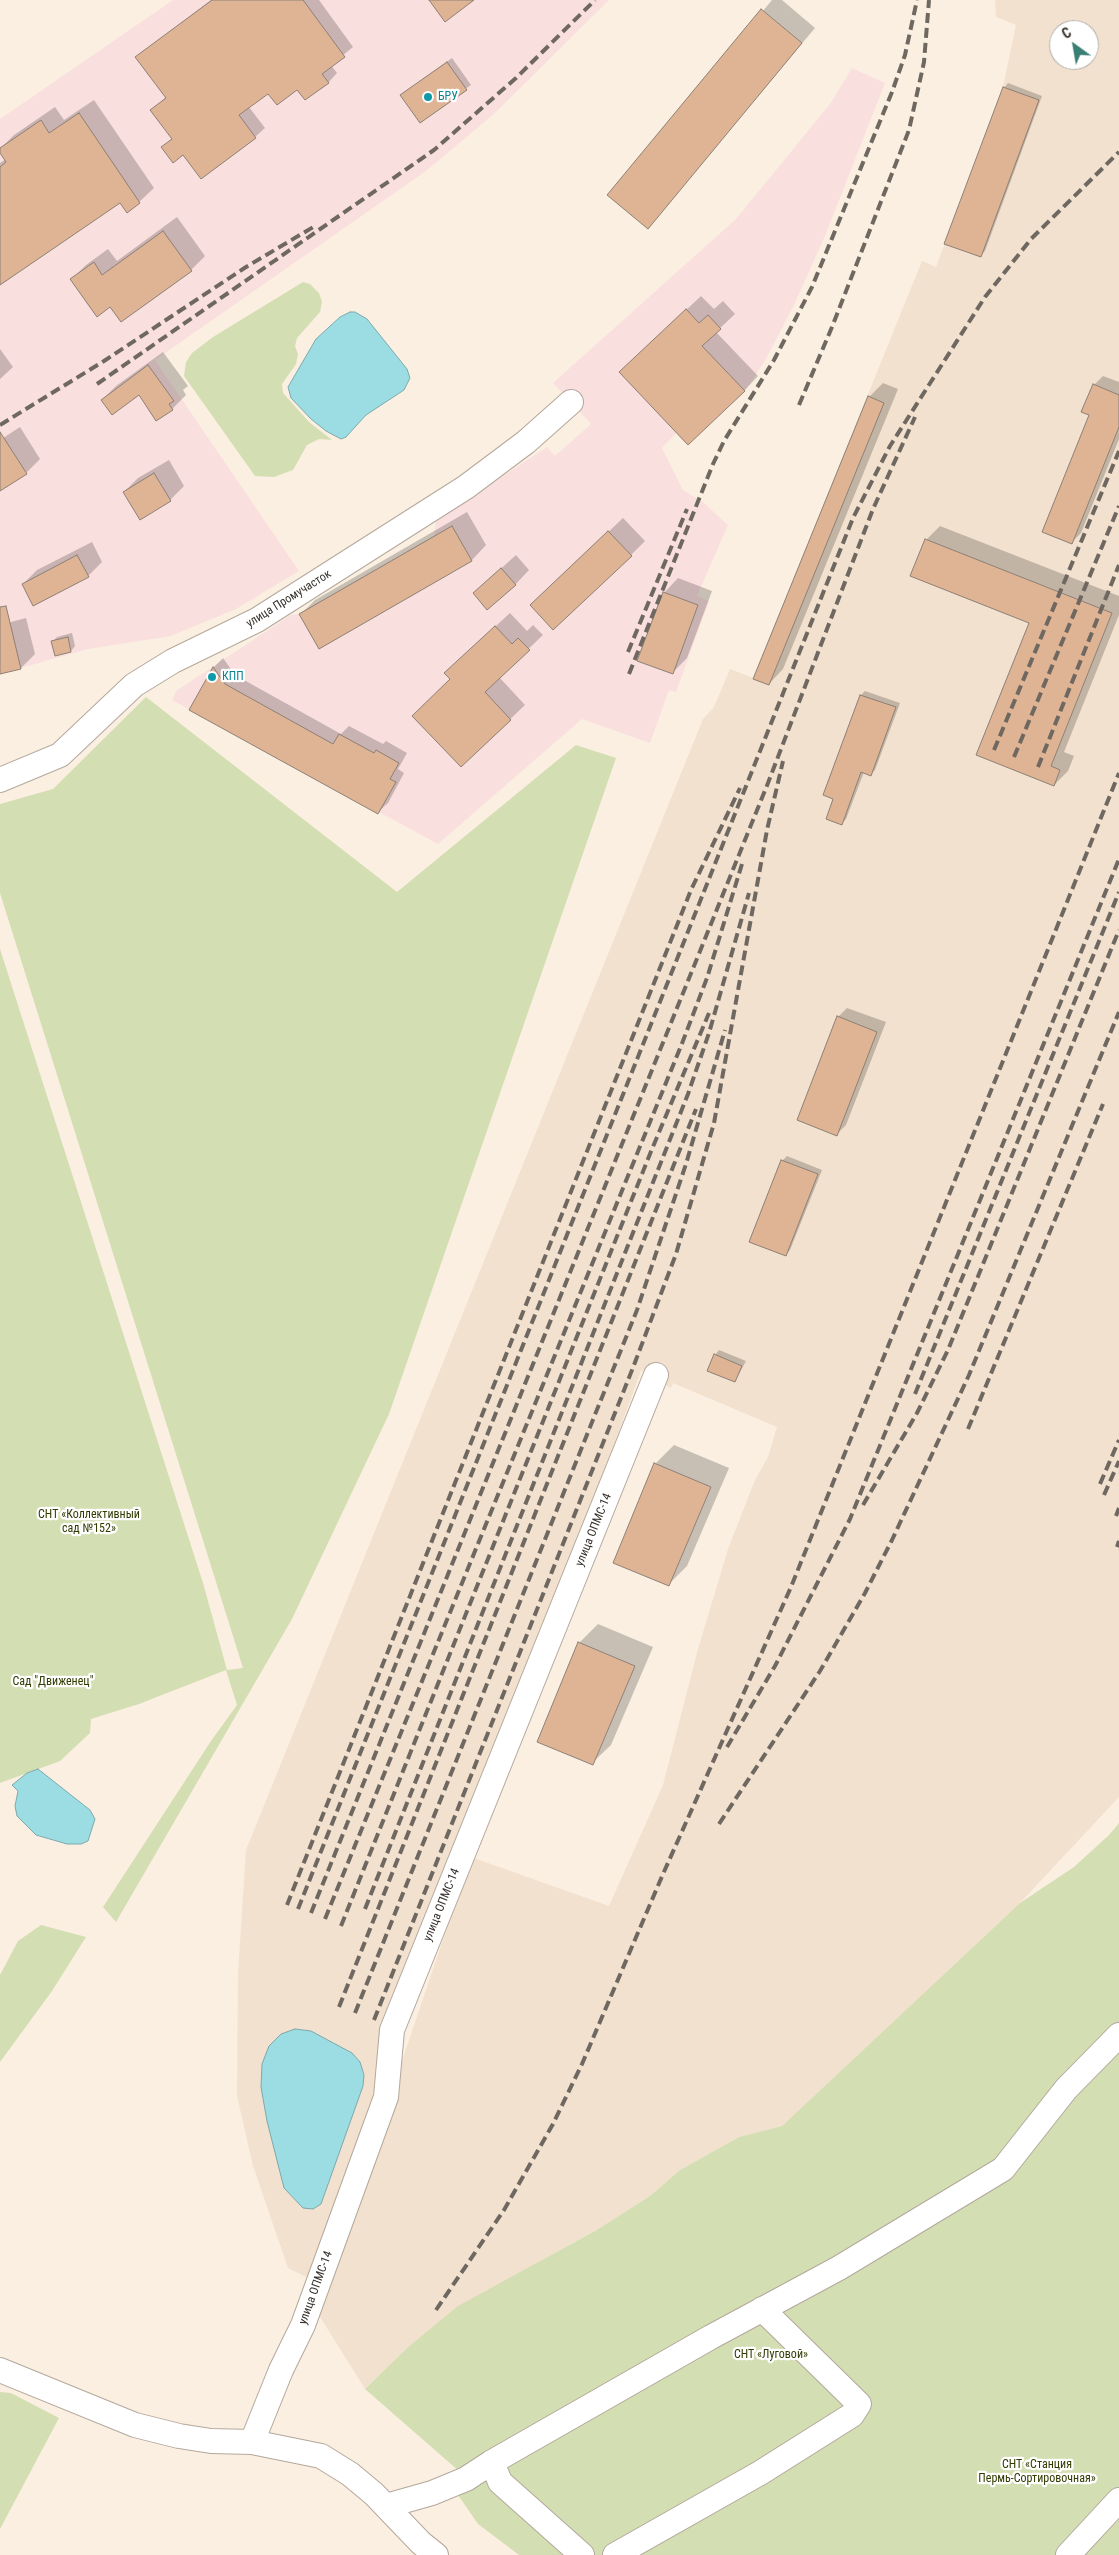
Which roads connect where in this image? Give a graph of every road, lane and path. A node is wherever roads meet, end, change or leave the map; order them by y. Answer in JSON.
{"nodes":[{"id":1,"x":572,"y":402,"type":"dead end"},
{"id":2,"x":0,"y":780,"type":"edge"},
{"id":3,"x":656,"y":1375,"type":"dead end"},
{"id":4,"x":1119,"y":2035,"type":"edge"},
{"id":5,"x":762,"y":2309,"type":"junction"},
{"id":6,"x":0,"y":2370,"type":"edge"},
{"id":7,"x":252,"y":2442,"type":"junction"},
{"id":8,"x":492,"y":2462,"type":"junction"},
{"id":9,"x":1119,"y":2500,"type":"edge"},
{"id":10,"x":386,"y":2506,"type":"junction"},
{"id":11,"x":436,"y":2555,"type":"edge"},
{"id":12,"x":582,"y":2555,"type":"edge"},
{"id":13,"x":615,"y":2555,"type":"edge"},
{"id":14,"x":1068,"y":2555,"type":"edge"}],
"edges":[{"from":1,"to":2,"type":"street","name":"улица Промучасток"},
{"from":3,"to":7,"type":"street","name":"улица ОПМС-14"},
{"from":4,"to":5,"type":"street"},
{"from":5,"to":8,"type":"street"},
{"from":5,"to":13,"type":"street"},
{"from":6,"to":7,"type":"street"},
{"from":7,"to":10,"type":"street"},
{"from":8,"to":10,"type":"street"},
{"from":8,"to":12,"type":"street"},
{"from":9,"to":14,"type":"street"},
{"from":10,"to":11,"type":"street"}]}
